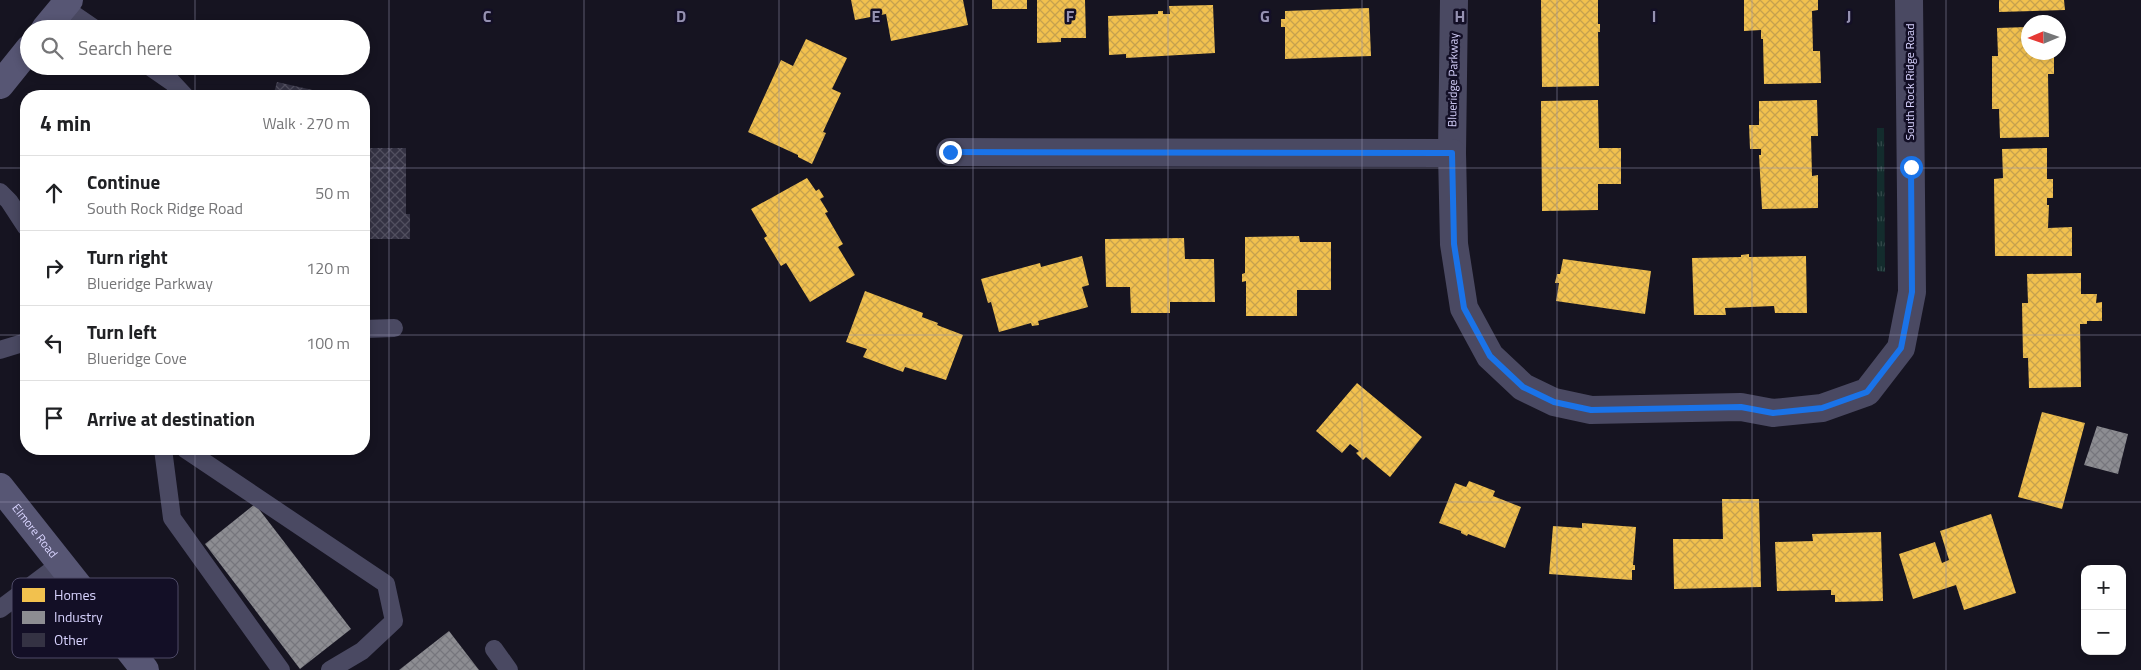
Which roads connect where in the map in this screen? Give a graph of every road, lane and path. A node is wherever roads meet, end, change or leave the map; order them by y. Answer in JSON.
{"nodes":[{"id":1,"x":1454,"y":0,"type":"edge"},
{"id":2,"x":1909,"y":0,"type":"edge"},
{"id":3,"x":66,"y":3,"type":"edge"},
{"id":4,"x":52,"y":20,"type":"edge"},
{"id":5,"x":85,"y":20,"type":"edge"},
{"id":6,"x":20,"y":60,"type":"edge"},
{"id":7,"x":162,"y":75,"type":"edge"},
{"id":8,"x":0,"y":85,"type":"edge"},
{"id":9,"x":180,"y":90,"type":"edge"},
{"id":10,"x":950,"y":152,"type":"dead end"},
{"id":11,"x":1452,"y":153,"type":"junction"},
{"id":12,"x":0,"y":192,"type":"edge"},
{"id":13,"x":20,"y":218,"type":"edge"},
{"id":14,"x":394,"y":328,"type":"dead end"},
{"id":15,"x":370,"y":330,"type":"edge"},
{"id":16,"x":20,"y":344,"type":"edge"},
{"id":17,"x":0,"y":350,"type":"edge"},
{"id":18,"x":1867,"y":392,"type":"joint"},
{"id":19,"x":164,"y":455,"type":"edge"},
{"id":20,"x":194,"y":455,"type":"edge"},
{"id":21,"x":0,"y":487,"type":"edge"},
{"id":22,"x":60,"y":564,"type":"junction"},
{"id":23,"x":41,"y":578,"type":"edge"},
{"id":24,"x":71,"y":578,"type":"edge"},
{"id":25,"x":12,"y":600,"type":"edge"},
{"id":26,"x":0,"y":609,"type":"edge"},
{"id":27,"x":494,"y":649,"type":"dead end"},
{"id":28,"x":135,"y":658,"type":"edge"},
{"id":29,"x":145,"y":670,"type":"edge"},
{"id":30,"x":281,"y":670,"type":"edge"},
{"id":31,"x":330,"y":670,"type":"edge"},
{"id":32,"x":509,"y":670,"type":"edge"}],
"edges":[{"from":1,"to":11,"type":"street","name":"Blueridge Parkway"},
{"from":2,"to":18,"type":"street","name":"South Rock Ridge Road"},
{"from":3,"to":4,"type":"street"},
{"from":3,"to":5,"type":"lane"},
{"from":6,"to":8,"type":"street"},
{"from":7,"to":9,"type":"lane"},
{"from":10,"to":11,"type":"street"},
{"from":11,"to":18,"type":"street","name":"Blueridge Parkway"},
{"from":12,"to":13,"type":"lane"},
{"from":14,"to":15,"type":"lane"},
{"from":16,"to":17,"type":"lane"},
{"from":19,"to":30,"type":"lane"},
{"from":20,"to":31,"type":"lane"},
{"from":21,"to":22,"type":"street","name":"Elmore Road"},
{"from":22,"to":23,"type":"lane"},
{"from":22,"to":24,"type":"street","name":"Elmore Road"},
{"from":25,"to":26,"type":"lane"},
{"from":27,"to":32,"type":"lane"},
{"from":28,"to":29,"type":"street","name":"Elmore Road"}]}
